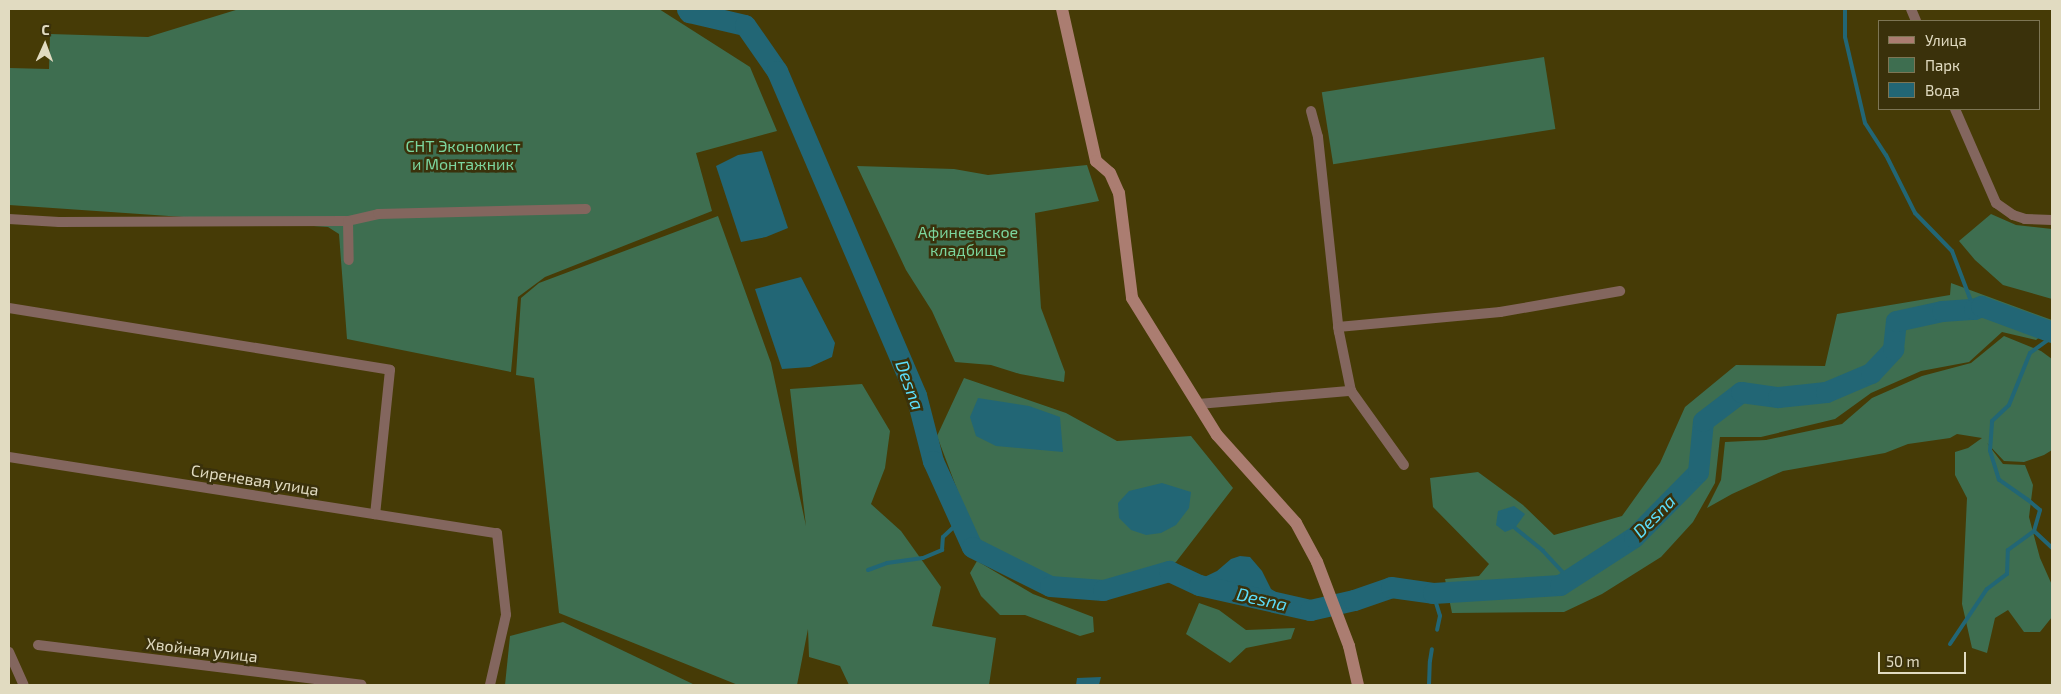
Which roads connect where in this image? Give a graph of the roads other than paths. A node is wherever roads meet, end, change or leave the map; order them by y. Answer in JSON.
{"nodes":[{"id":1,"x":1062,"y":9,"type":"edge"},
{"id":2,"x":1955,"y":110,"type":"edge"},
{"id":3,"x":1311,"y":111,"type":"dead end"},
{"id":4,"x":586,"y":209,"type":"dead end"},
{"id":5,"x":9,"y":219,"type":"edge"},
{"id":6,"x":2052,"y":220,"type":"edge"},
{"id":7,"x":348,"y":221,"type":"junction"},
{"id":8,"x":349,"y":260,"type":"dead end"},
{"id":9,"x":1620,"y":291,"type":"dead end"},
{"id":10,"x":9,"y":308,"type":"edge"},
{"id":11,"x":1338,"y":327,"type":"junction"},
{"id":12,"x":1351,"y":391,"type":"junction"},
{"id":13,"x":1198,"y":404,"type":"junction"},
{"id":14,"x":9,"y":457,"type":"edge"},
{"id":15,"x":1404,"y":465,"type":"dead end"},
{"id":16,"x":375,"y":514,"type":"junction"},
{"id":17,"x":38,"y":645,"type":"dead end"},
{"id":18,"x":9,"y":652,"type":"edge"},
{"id":19,"x":24,"y":685,"type":"edge"},
{"id":20,"x":362,"y":685,"type":"edge"},
{"id":21,"x":490,"y":685,"type":"edge"},
{"id":22,"x":1358,"y":685,"type":"edge"}],
"edges":[{"from":1,"to":13,"type":"street"},
{"from":2,"to":6,"type":"street"},
{"from":3,"to":11,"type":"street"},
{"from":4,"to":7,"type":"street"},
{"from":5,"to":7,"type":"street"},
{"from":7,"to":8,"type":"street"},
{"from":9,"to":11,"type":"street"},
{"from":10,"to":16,"type":"street"},
{"from":11,"to":12,"type":"street"},
{"from":12,"to":13,"type":"street"},
{"from":12,"to":15,"type":"street"},
{"from":13,"to":22,"type":"street"},
{"from":14,"to":16,"type":"street","name":"Сиреневая улица"},
{"from":16,"to":21,"type":"street","name":"Сиреневая улица"},
{"from":17,"to":20,"type":"street","name":"Хвойная улица"},
{"from":18,"to":19,"type":"street"}]}
